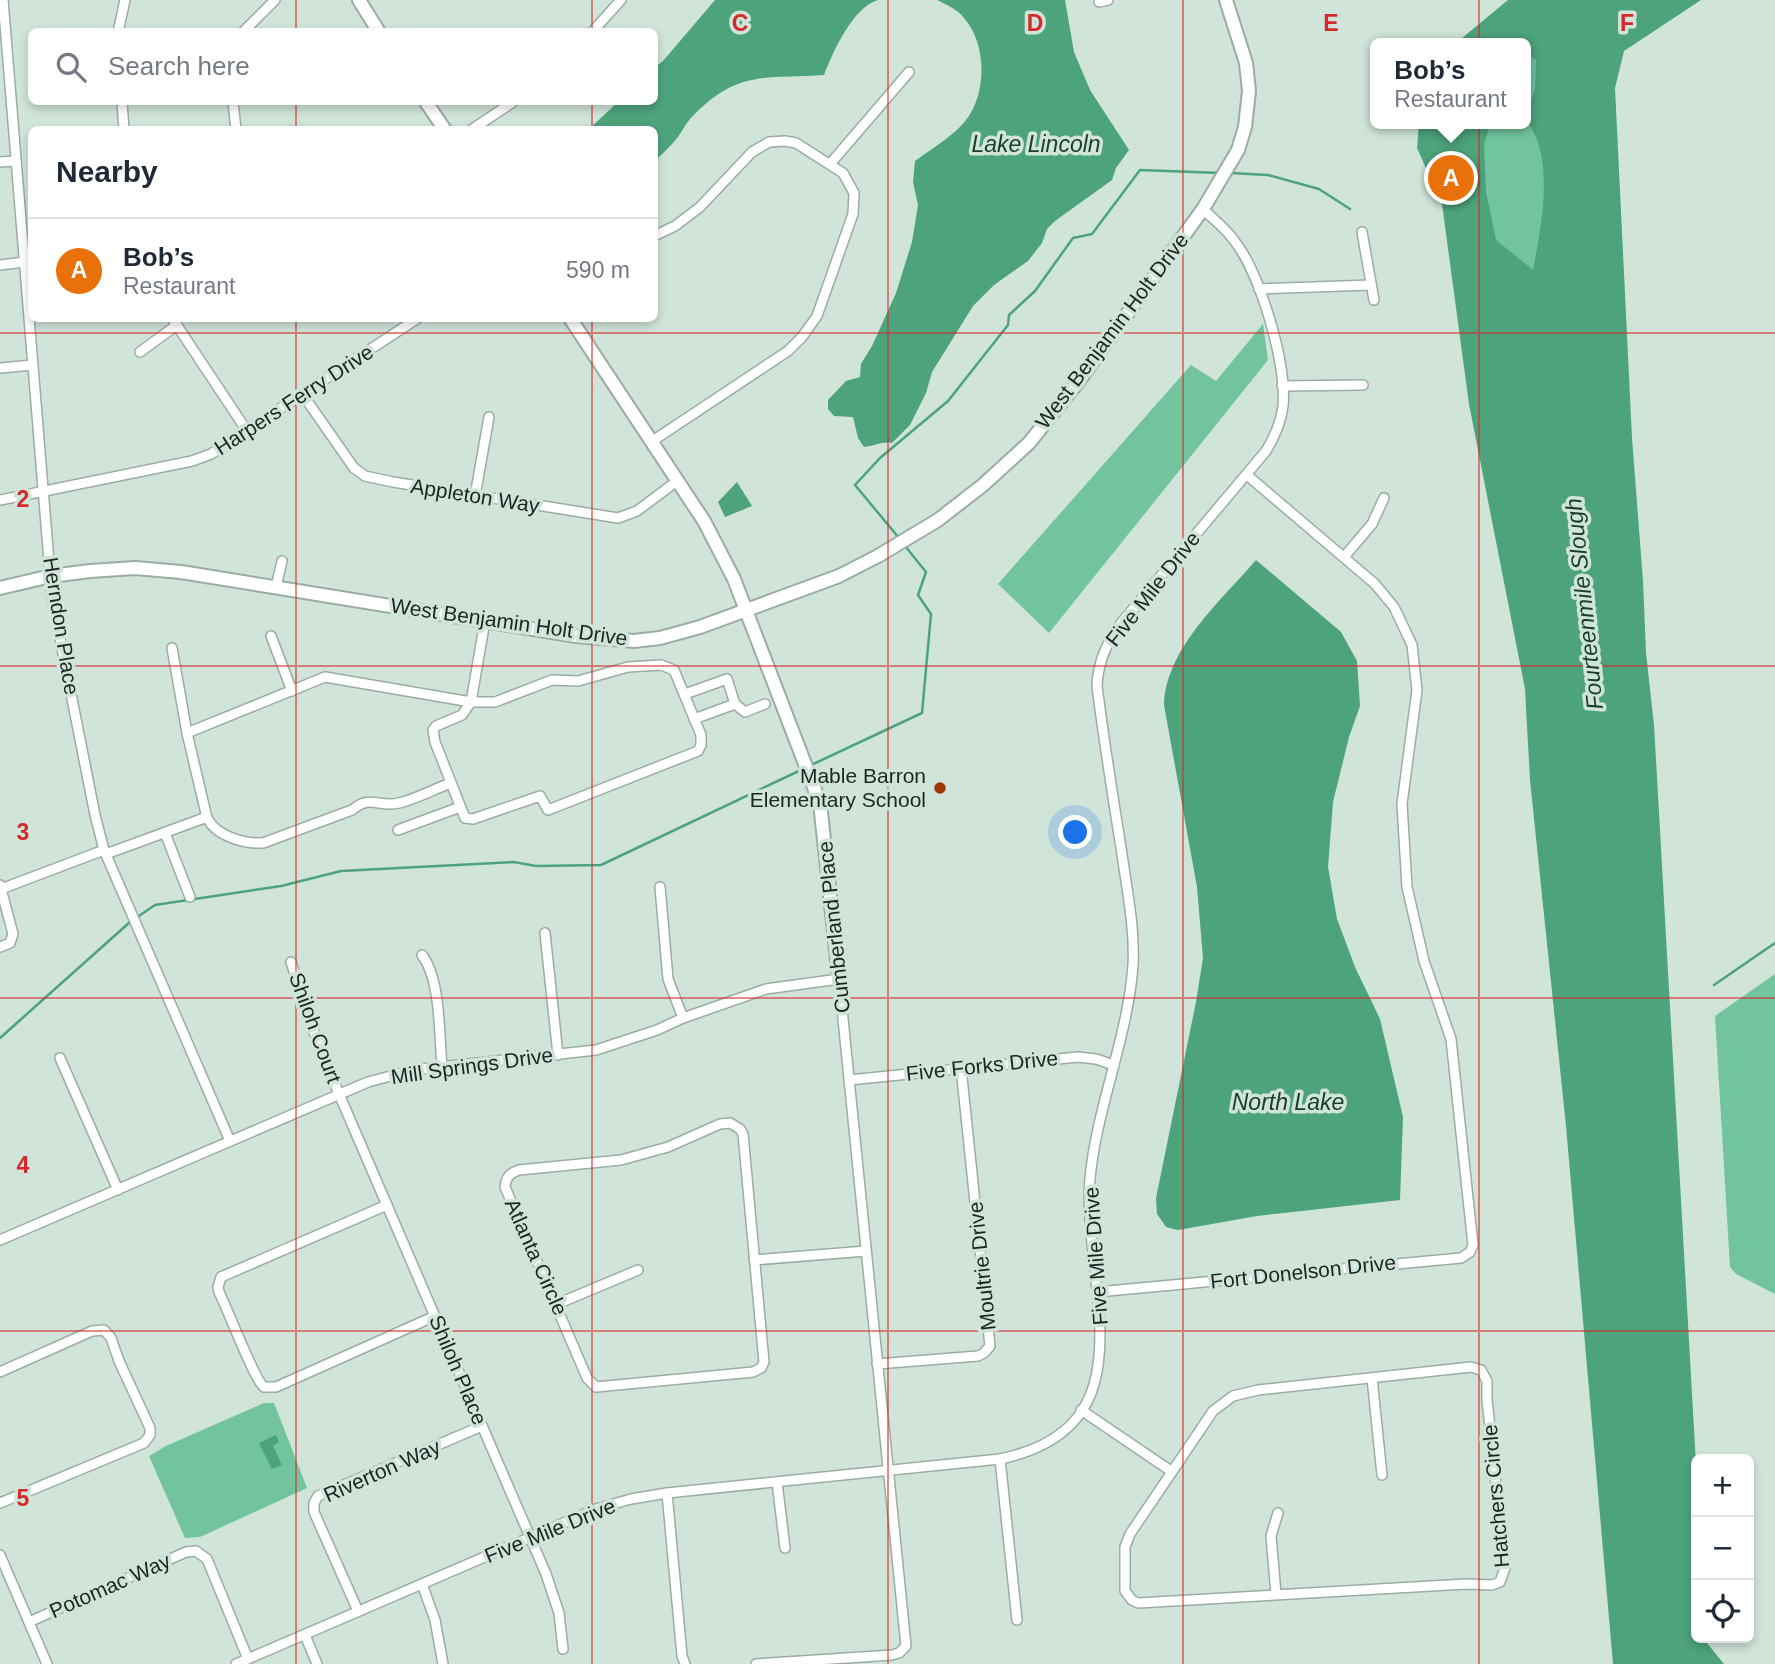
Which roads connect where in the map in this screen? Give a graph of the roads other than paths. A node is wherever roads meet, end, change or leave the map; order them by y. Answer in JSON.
{"nodes":[{"id":1,"x":3,"y":0,"type":"edge"},
{"id":2,"x":125,"y":0,"type":"edge"},
{"id":3,"x":275,"y":0,"type":"edge"},
{"id":4,"x":359,"y":0,"type":"edge"},
{"id":5,"x":621,"y":0,"type":"edge"},
{"id":6,"x":1226,"y":0,"type":"edge"},
{"id":7,"x":119,"y":28,"type":"edge"},
{"id":8,"x":247,"y":28,"type":"edge"},
{"id":9,"x":376,"y":28,"type":"edge"},
{"id":10,"x":596,"y":28,"type":"edge"},
{"id":11,"x":4,"y":60,"type":"edge"},
{"id":12,"x":909,"y":72,"type":"dead end"},
{"id":13,"x":122,"y":105,"type":"edge"},
{"id":14,"x":233,"y":105,"type":"edge"},
{"id":15,"x":428,"y":105,"type":"edge"},
{"id":16,"x":508,"y":105,"type":"edge"},
{"id":17,"x":124,"y":126,"type":"edge"},
{"id":18,"x":236,"y":126,"type":"edge"},
{"id":19,"x":442,"y":126,"type":"edge"},
{"id":20,"x":477,"y":126,"type":"edge"},
{"id":21,"x":16,"y":161,"type":"junction"},
{"id":22,"x":0,"y":162,"type":"edge"},
{"id":23,"x":830,"y":164,"type":"junction"},
{"id":24,"x":1203,"y":209,"type":"junction"},
{"id":25,"x":1362,"y":232,"type":"dead end"},
{"id":26,"x":658,"y":234,"type":"edge"},
{"id":27,"x":25,"y":262,"type":"junction"},
{"id":28,"x":0,"y":265,"type":"edge"},
{"id":29,"x":1371,"y":285,"type":"junction"},
{"id":30,"x":1259,"y":289,"type":"junction"},
{"id":31,"x":1374,"y":300,"type":"dead end"},
{"id":32,"x":28,"y":301,"type":"edge"},
{"id":33,"x":30,"y":322,"type":"edge"},
{"id":34,"x":175,"y":322,"type":"edge"},
{"id":35,"x":412,"y":322,"type":"edge"},
{"id":36,"x":573,"y":322,"type":"edge"},
{"id":37,"x":140,"y":352,"type":"dead end"},
{"id":38,"x":33,"y":365,"type":"junction"},
{"id":39,"x":0,"y":368,"type":"edge"},
{"id":40,"x":1363,"y":385,"type":"dead end"},
{"id":41,"x":1282,"y":386,"type":"junction"},
{"id":42,"x":303,"y":395,"type":"junction"},
{"id":43,"x":489,"y":417,"type":"dead end"},
{"id":44,"x":247,"y":431,"type":"junction"},
{"id":45,"x":651,"y":442,"type":"junction"},
{"id":46,"x":1247,"y":475,"type":"junction"},
{"id":47,"x":677,"y":481,"type":"junction"},
{"id":48,"x":44,"y":492,"type":"junction"},
{"id":49,"x":475,"y":496,"type":"junction"},
{"id":50,"x":1384,"y":498,"type":"dead end"},
{"id":51,"x":0,"y":500,"type":"edge"},
{"id":52,"x":1344,"y":557,"type":"junction"},
{"id":53,"x":282,"y":561,"type":"dead end"},
{"id":54,"x":51,"y":576,"type":"junction"},
{"id":55,"x":276,"y":587,"type":"junction"},
{"id":56,"x":0,"y":588,"type":"edge"},
{"id":57,"x":746,"y":611,"type":"junction"},
{"id":58,"x":485,"y":621,"type":"junction"},
{"id":59,"x":271,"y":636,"type":"dead end"},
{"id":60,"x":172,"y":648,"type":"dead end"},
{"id":61,"x":292,"y":691,"type":"junction"},
{"id":62,"x":685,"y":694,"type":"junction"},
{"id":63,"x":471,"y":702,"type":"junction"},
{"id":64,"x":735,"y":704,"type":"junction"},
{"id":65,"x":765,"y":704,"type":"dead end"},
{"id":66,"x":694,"y":719,"type":"junction"},
{"id":67,"x":187,"y":733,"type":"junction"},
{"id":68,"x":451,"y":783,"type":"junction"},
{"id":69,"x":460,"y":807,"type":"junction"},
{"id":70,"x":206,"y":817,"type":"junction"},
{"id":71,"x":397,"y":830,"type":"dead end"},
{"id":72,"x":165,"y":833,"type":"junction"},
{"id":73,"x":105,"y":852,"type":"junction"},
{"id":74,"x":1,"y":886,"type":"edge"},
{"id":75,"x":660,"y":887,"type":"dead end"},
{"id":76,"x":190,"y":897,"type":"dead end"},
{"id":77,"x":545,"y":933,"type":"dead end"},
{"id":78,"x":0,"y":947,"type":"edge"},
{"id":79,"x":422,"y":955,"type":"dead end"},
{"id":80,"x":291,"y":962,"type":"dead end"},
{"id":81,"x":839,"y":979,"type":"junction"},
{"id":82,"x":683,"y":1018,"type":"junction"},
{"id":83,"x":558,"y":1055,"type":"junction"},
{"id":84,"x":60,"y":1058,"type":"dead end"},
{"id":85,"x":1114,"y":1065,"type":"junction"},
{"id":86,"x":442,"y":1066,"type":"junction"},
{"id":87,"x":961,"y":1069,"type":"junction"},
{"id":88,"x":849,"y":1080,"type":"junction"},
{"id":89,"x":339,"y":1094,"type":"junction"},
{"id":90,"x":230,"y":1141,"type":"junction"},
{"id":91,"x":118,"y":1190,"type":"junction"},
{"id":92,"x":387,"y":1205,"type":"junction"},
{"id":93,"x":1,"y":1237,"type":"edge"},
{"id":94,"x":866,"y":1251,"type":"junction"},
{"id":95,"x":754,"y":1260,"type":"junction"},
{"id":96,"x":638,"y":1270,"type":"dead end"},
{"id":97,"x":1097,"y":1292,"type":"junction"},
{"id":98,"x":557,"y":1304,"type":"junction"},
{"id":99,"x":435,"y":1316,"type":"junction"},
{"id":100,"x":877,"y":1364,"type":"junction"},
{"id":101,"x":0,"y":1372,"type":"edge"},
{"id":102,"x":1372,"y":1378,"type":"junction"},
{"id":103,"x":1082,"y":1410,"type":"junction"},
{"id":104,"x":482,"y":1426,"type":"junction"},
{"id":105,"x":1000,"y":1459,"type":"junction"},
{"id":106,"x":888,"y":1471,"type":"junction"},
{"id":107,"x":1171,"y":1471,"type":"junction"},
{"id":108,"x":1382,"y":1475,"type":"dead end"},
{"id":109,"x":777,"y":1482,"type":"junction"},
{"id":110,"x":667,"y":1493,"type":"junction"},
{"id":111,"x":0,"y":1503,"type":"edge"},
{"id":112,"x":1278,"y":1513,"type":"dead end"},
{"id":113,"x":530,"y":1537,"type":"junction"},
{"id":114,"x":785,"y":1548,"type":"dead end"},
{"id":115,"x":0,"y":1555,"type":"edge"},
{"id":116,"x":422,"y":1584,"type":"junction"},
{"id":117,"x":1276,"y":1594,"type":"junction"},
{"id":118,"x":358,"y":1611,"type":"junction"},
{"id":119,"x":1017,"y":1620,"type":"dead end"},
{"id":120,"x":29,"y":1622,"type":"junction"},
{"id":121,"x":305,"y":1634,"type":"junction"},
{"id":122,"x":563,"y":1649,"type":"dead end"},
{"id":123,"x":248,"y":1659,"type":"junction"},
{"id":124,"x":47,"y":1664,"type":"edge"},
{"id":125,"x":236,"y":1664,"type":"edge"},
{"id":126,"x":317,"y":1664,"type":"edge"},
{"id":127,"x":443,"y":1664,"type":"edge"},
{"id":128,"x":685,"y":1664,"type":"edge"},
{"id":129,"x":756,"y":1664,"type":"edge"}],
"edges":[{"from":1,"to":11,"type":"street","name":"Herndon Place"},
{"from":2,"to":7,"type":"street"},
{"from":3,"to":8,"type":"street"},
{"from":4,"to":9,"type":"street"},
{"from":5,"to":10,"type":"street"},
{"from":6,"to":24,"type":"street","name":"West Benjamin Holt Drive"},
{"from":11,"to":21,"type":"street","name":"Herndon Place"},
{"from":12,"to":23,"type":"street"},
{"from":13,"to":17,"type":"street"},
{"from":14,"to":18,"type":"street"},
{"from":15,"to":19,"type":"street"},
{"from":16,"to":20,"type":"street"},
{"from":21,"to":22,"type":"street"},
{"from":21,"to":27,"type":"street","name":"Herndon Place"},
{"from":23,"to":26,"type":"street"},
{"from":23,"to":45,"type":"street"},
{"from":24,"to":30,"type":"street","name":"Five Mile Drive"},
{"from":24,"to":57,"type":"street","name":"West Benjamin Holt Drive"},
{"from":25,"to":29,"type":"street"},
{"from":27,"to":28,"type":"street"},
{"from":27,"to":32,"type":"street","name":"Herndon Place"},
{"from":29,"to":30,"type":"street"},
{"from":29,"to":31,"type":"street"},
{"from":30,"to":41,"type":"street","name":"Five Mile Drive"},
{"from":33,"to":38,"type":"street","name":"Herndon Place"},
{"from":34,"to":37,"type":"street"},
{"from":34,"to":44,"type":"street"},
{"from":35,"to":42,"type":"street","name":"Harpers Ferry Drive"},
{"from":36,"to":45,"type":"street","name":"Cumberland Place"},
{"from":38,"to":39,"type":"street"},
{"from":38,"to":48,"type":"street","name":"Herndon Place"},
{"from":40,"to":41,"type":"street"},
{"from":41,"to":46,"type":"street","name":"Five Mile Drive"},
{"from":42,"to":44,"type":"street","name":"Harpers Ferry Drive"},
{"from":42,"to":49,"type":"street","name":"Appleton Way"},
{"from":43,"to":49,"type":"street"},
{"from":44,"to":48,"type":"street","name":"Harpers Ferry Drive"},
{"from":45,"to":47,"type":"street","name":"Cumberland Place"},
{"from":46,"to":52,"type":"street"},
{"from":46,"to":85,"type":"street","name":"Five Mile Drive"},
{"from":47,"to":49,"type":"street","name":"Appleton Way"},
{"from":47,"to":57,"type":"street","name":"Cumberland Place"},
{"from":48,"to":51,"type":"street","name":"Harpers Ferry Drive"},
{"from":48,"to":54,"type":"street","name":"Herndon Place"},
{"from":50,"to":52,"type":"street"},
{"from":52,"to":97,"type":"street","name":"Fort Donelson Drive"},
{"from":53,"to":55,"type":"street"},
{"from":54,"to":55,"type":"street","name":"West Benjamin Holt Drive"},
{"from":54,"to":56,"type":"street","name":"West Benjamin Holt Drive"},
{"from":54,"to":73,"type":"street","name":"Herndon Place"},
{"from":55,"to":58,"type":"street","name":"West Benjamin Holt Drive"},
{"from":57,"to":58,"type":"street","name":"West Benjamin Holt Drive"},
{"from":57,"to":81,"type":"street","name":"Cumberland Place"},
{"from":58,"to":63,"type":"street"},
{"from":59,"to":61,"type":"street"},
{"from":60,"to":67,"type":"street"},
{"from":61,"to":63,"type":"street"},
{"from":61,"to":67,"type":"street"},
{"from":62,"to":63,"type":"street"},
{"from":62,"to":64,"type":"street"},
{"from":62,"to":66,"type":"street"},
{"from":63,"to":68,"type":"street"},
{"from":64,"to":65,"type":"street"},
{"from":64,"to":66,"type":"street"},
{"from":66,"to":69,"type":"street"},
{"from":67,"to":70,"type":"street"},
{"from":68,"to":69,"type":"street"},
{"from":68,"to":70,"type":"street"},
{"from":69,"to":71,"type":"street"},
{"from":70,"to":72,"type":"street"},
{"from":72,"to":73,"type":"street"},
{"from":72,"to":76,"type":"street"},
{"from":73,"to":74,"type":"street"},
{"from":73,"to":90,"type":"street","name":"Herndon Place"},
{"from":74,"to":78,"type":"street"},
{"from":75,"to":82,"type":"street"},
{"from":77,"to":83,"type":"street"},
{"from":79,"to":86,"type":"street"},
{"from":80,"to":89,"type":"street","name":"Shiloh Court"},
{"from":81,"to":82,"type":"street","name":"Mill Springs Drive"},
{"from":81,"to":88,"type":"street","name":"Cumberland Place"},
{"from":82,"to":83,"type":"street","name":"Mill Springs Drive"},
{"from":83,"to":86,"type":"street","name":"Mill Springs Drive"},
{"from":84,"to":91,"type":"street"},
{"from":85,"to":87,"type":"street","name":"Five Forks Drive"},
{"from":85,"to":97,"type":"street","name":"Five Mile Drive"},
{"from":86,"to":89,"type":"street","name":"Mill Springs Drive"},
{"from":87,"to":88,"type":"street","name":"Five Forks Drive"},
{"from":87,"to":100,"type":"street","name":"Moultrie Drive"},
{"from":88,"to":94,"type":"street","name":"Cumberland Place"},
{"from":89,"to":90,"type":"street","name":"Mill Springs Drive"},
{"from":89,"to":92,"type":"street","name":"Shiloh Place"},
{"from":90,"to":91,"type":"street","name":"Mill Springs Drive"},
{"from":91,"to":93,"type":"street","name":"Mill Springs Drive"},
{"from":92,"to":99,"type":"street","name":"Shiloh Place"},
{"from":92,"to":99,"type":"street"},
{"from":94,"to":95,"type":"street"},
{"from":94,"to":100,"type":"street","name":"Cumberland Place"},
{"from":95,"to":98,"type":"street","name":"Atlanta Circle"},
{"from":95,"to":98,"type":"street","name":"Atlanta Circle"},
{"from":96,"to":98,"type":"street"},
{"from":97,"to":103,"type":"street","name":"Five Mile Drive"},
{"from":99,"to":104,"type":"street","name":"Shiloh Place"},
{"from":100,"to":106,"type":"street","name":"Cumberland Place"},
{"from":101,"to":111,"type":"street"},
{"from":102,"to":107,"type":"street","name":"Hatchers Circle"},
{"from":102,"to":108,"type":"street"},
{"from":102,"to":117,"type":"street","name":"Hatchers Circle"},
{"from":103,"to":105,"type":"street","name":"Five Mile Drive"},
{"from":103,"to":107,"type":"street"},
{"from":104,"to":113,"type":"street","name":"Shiloh Place"},
{"from":104,"to":118,"type":"street","name":"Riverton Way"},
{"from":105,"to":106,"type":"street","name":"Five Mile Drive"},
{"from":105,"to":119,"type":"street"},
{"from":106,"to":109,"type":"street","name":"Five Mile Drive"},
{"from":106,"to":129,"type":"street","name":"Cumberland Place"},
{"from":107,"to":117,"type":"street","name":"Hatchers Circle"},
{"from":109,"to":110,"type":"street","name":"Five Mile Drive"},
{"from":109,"to":114,"type":"street"},
{"from":110,"to":113,"type":"street","name":"Five Mile Drive"},
{"from":110,"to":128,"type":"street"},
{"from":112,"to":117,"type":"street"},
{"from":113,"to":116,"type":"street","name":"Five Mile Drive"},
{"from":113,"to":122,"type":"street","name":"Shiloh Place"},
{"from":115,"to":120,"type":"street"},
{"from":116,"to":118,"type":"street","name":"Five Mile Drive"},
{"from":116,"to":127,"type":"street"},
{"from":118,"to":121,"type":"street","name":"Five Mile Drive"},
{"from":120,"to":123,"type":"street","name":"Potomac Way"},
{"from":120,"to":124,"type":"street"},
{"from":121,"to":123,"type":"street","name":"Five Mile Drive"},
{"from":121,"to":126,"type":"street"},
{"from":123,"to":125,"type":"street","name":"Five Mile Drive"}]}
